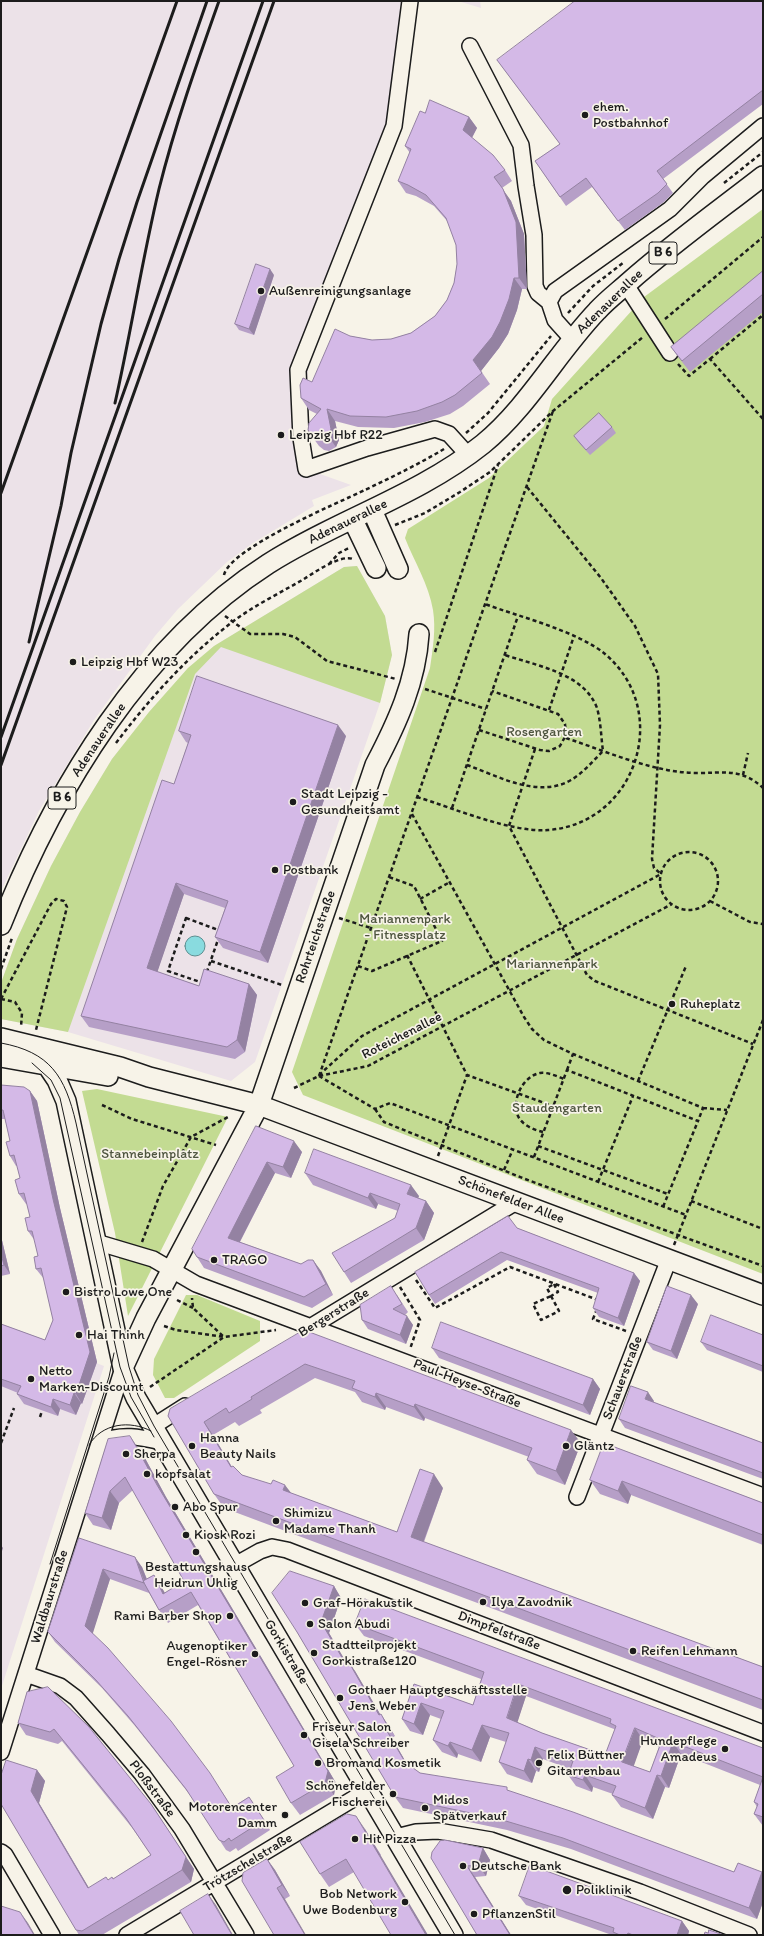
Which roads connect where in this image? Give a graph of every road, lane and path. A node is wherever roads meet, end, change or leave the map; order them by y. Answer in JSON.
{"nodes":[{"id":1,"x":410,"y":1,"type":"edge"},
{"id":2,"x":470,"y":46,"type":"dead end"},
{"id":3,"x":763,"y":126,"type":"edge"},
{"id":4,"x":763,"y":176,"type":"edge"},
{"id":5,"x":626,"y":285,"type":"junction"},
{"id":6,"x":548,"y":302,"type":"junction"},
{"id":7,"x":763,"y":315,"type":"edge"},
{"id":8,"x":572,"y":339,"type":"junction"},
{"id":9,"x":670,"y":353,"type":"edge"},
{"id":10,"x":710,"y":359,"type":"junction"},
{"id":11,"x":689,"y":376,"type":"dead end"},
{"id":12,"x":763,"y":419,"type":"edge"},
{"id":13,"x":468,"y":455,"type":"junction"},
{"id":14,"x":431,"y":457,"type":"dead end"},
{"id":15,"x":498,"y":465,"type":"junction"},
{"id":16,"x":527,"y":486,"type":"junction"},
{"id":17,"x":322,"y":510,"type":"dead end"},
{"id":18,"x":372,"y":510,"type":"junction"},
{"id":19,"x":353,"y":520,"type":"junction"},
{"id":20,"x":409,"y":520,"type":"dead end"},
{"id":21,"x":376,"y":568,"type":"joint"},
{"id":22,"x":398,"y":569,"type":"dead end"},
{"id":23,"x":485,"y":604,"type":"junction"},
{"id":24,"x":212,"y":607,"type":"junction"},
{"id":25,"x":518,"y":616,"type":"junction"},
{"id":26,"x":232,"y":622,"type":"junction"},
{"id":27,"x":419,"y":634,"type":"dead end"},
{"id":28,"x":574,"y":636,"type":"junction"},
{"id":29,"x":505,"y":655,"type":"junction"},
{"id":30,"x":433,"y":658,"type":"dead end"},
{"id":31,"x":561,"y":674,"type":"junction"},
{"id":32,"x":411,"y":684,"type":"junction"},
{"id":33,"x":492,"y":691,"type":"junction"},
{"id":34,"x":452,"y":698,"type":"junction"},
{"id":35,"x":486,"y":709,"type":"junction"},
{"id":36,"x":549,"y":710,"type":"junction"},
{"id":37,"x":479,"y":730,"type":"junction"},
{"id":38,"x":566,"y":738,"type":"junction"},
{"id":39,"x":535,"y":749,"type":"junction"},
{"id":40,"x":112,"y":750,"type":"dead end"},
{"id":41,"x":603,"y":751,"type":"junction"},
{"id":42,"x":748,"y":753,"type":"dead end"},
{"id":43,"x":636,"y":762,"type":"junction"},
{"id":44,"x":467,"y":765,"type":"junction"},
{"id":45,"x":657,"y":768,"type":"junction"},
{"id":46,"x":743,"y":775,"type":"junction"},
{"id":47,"x":523,"y":784,"type":"junction"},
{"id":48,"x":763,"y":788,"type":"edge"},
{"id":49,"x":417,"y":797,"type":"junction"},
{"id":50,"x":452,"y":808,"type":"junction"},
{"id":51,"x":412,"y":814,"type":"junction"},
{"id":52,"x":509,"y":826,"type":"junction"},
{"id":53,"x":661,"y":874,"type":"junction"},
{"id":54,"x":389,"y":877,"type":"junction"},
{"id":55,"x":450,"y":882,"type":"junction"},
{"id":56,"x":420,"y":899,"type":"junction"},
{"id":57,"x":710,"y":901,"type":"junction"},
{"id":58,"x":672,"y":904,"type":"junction"},
{"id":59,"x":324,"y":912,"type":"junction"},
{"id":60,"x":763,"y":924,"type":"edge"},
{"id":61,"x":371,"y":928,"type":"junction"},
{"id":62,"x":562,"y":928,"type":"junction"},
{"id":63,"x":7,"y":931,"type":"edge"},
{"id":64,"x":576,"y":954,"type":"junction"},
{"id":65,"x":407,"y":955,"type":"junction"},
{"id":66,"x":211,"y":961,"type":"junction"},
{"id":67,"x":495,"y":964,"type":"junction"},
{"id":68,"x":358,"y":966,"type":"junction"},
{"id":69,"x":686,"y":966,"type":"dead end"},
{"id":70,"x":1,"y":969,"type":"edge"},
{"id":71,"x":186,"y":977,"type":"junction"},
{"id":72,"x":184,"y":983,"type":"edge"},
{"id":73,"x":298,"y":991,"type":"junction"},
{"id":74,"x":510,"y":991,"type":"junction"},
{"id":75,"x":1,"y":999,"type":"edge"},
{"id":76,"x":430,"y":1000,"type":"junction"},
{"id":77,"x":667,"y":1010,"type":"junction"},
{"id":78,"x":763,"y":1020,"type":"edge"},
{"id":79,"x":21,"y":1026,"type":"dead end"},
{"id":80,"x":443,"y":1027,"type":"junction"},
{"id":81,"x":1,"y":1038,"type":"edge"},
{"id":82,"x":753,"y":1044,"type":"junction"},
{"id":83,"x":37,"y":1052,"type":"junction"},
{"id":84,"x":1,"y":1053,"type":"edge"},
{"id":85,"x":573,"y":1054,"type":"junction"},
{"id":86,"x":1,"y":1057,"type":"edge"},
{"id":87,"x":68,"y":1062,"type":"junction"},
{"id":88,"x":567,"y":1070,"type":"junction"},
{"id":89,"x":467,"y":1075,"type":"junction"},
{"id":90,"x":319,"y":1076,"type":"junction"},
{"id":91,"x":564,"y":1079,"type":"junction"},
{"id":92,"x":638,"y":1081,"type":"junction"},
{"id":93,"x":294,"y":1088,"type":"dead end"},
{"id":94,"x":62,"y":1090,"type":"junction"},
{"id":95,"x":518,"y":1093,"type":"junction"},
{"id":96,"x":633,"y":1096,"type":"junction"},
{"id":97,"x":102,"y":1105,"type":"dead end"},
{"id":98,"x":259,"y":1105,"type":"junction"},
{"id":99,"x":553,"y":1106,"type":"junction"},
{"id":100,"x":703,"y":1108,"type":"junction"},
{"id":101,"x":375,"y":1109,"type":"junction"},
{"id":102,"x":727,"y":1110,"type":"junction"},
{"id":103,"x":228,"y":1117,"type":"dead end"},
{"id":104,"x":698,"y":1121,"type":"junction"},
{"id":105,"x":450,"y":1124,"type":"junction"},
{"id":106,"x":543,"y":1132,"type":"junction"},
{"id":107,"x":191,"y":1137,"type":"junction"},
{"id":108,"x":216,"y":1145,"type":"dead end"},
{"id":109,"x":442,"y":1146,"type":"junction"},
{"id":110,"x":538,"y":1146,"type":"junction"},
{"id":111,"x":513,"y":1149,"type":"junction"},
{"id":112,"x":534,"y":1157,"type":"junction"},
{"id":113,"x":604,"y":1169,"type":"junction"},
{"id":114,"x":432,"y":1170,"type":"junction"},
{"id":115,"x":504,"y":1170,"type":"junction"},
{"id":116,"x":598,"y":1182,"type":"junction"},
{"id":117,"x":668,"y":1194,"type":"junction"},
{"id":118,"x":516,"y":1202,"type":"junction"},
{"id":119,"x":691,"y":1202,"type":"junction"},
{"id":120,"x":663,"y":1206,"type":"junction"},
{"id":121,"x":686,"y":1215,"type":"junction"},
{"id":122,"x":763,"y":1229,"type":"edge"},
{"id":123,"x":678,"y":1234,"type":"junction"},
{"id":124,"x":96,"y":1242,"type":"junction"},
{"id":125,"x":138,"y":1254,"type":"junction"},
{"id":126,"x":669,"y":1259,"type":"junction"},
{"id":127,"x":763,"y":1266,"type":"edge"},
{"id":128,"x":408,"y":1268,"type":"junction"},
{"id":129,"x":171,"y":1271,"type":"junction"},
{"id":130,"x":394,"y":1276,"type":"junction"},
{"id":131,"x":554,"y":1284,"type":"junction"},
{"id":132,"x":192,"y":1294,"type":"dead end"},
{"id":133,"x":763,"y":1295,"type":"edge"},
{"id":134,"x":551,"y":1296,"type":"junction"},
{"id":135,"x":177,"y":1300,"type":"dead end"},
{"id":136,"x":193,"y":1308,"type":"junction"},
{"id":137,"x":164,"y":1326,"type":"dead end"},
{"id":138,"x":312,"y":1326,"type":"junction"},
{"id":139,"x":288,"y":1334,"type":"joint"},
{"id":140,"x":639,"y":1336,"type":"junction"},
{"id":141,"x":224,"y":1337,"type":"junction"},
{"id":142,"x":406,"y":1361,"type":"junction"},
{"id":143,"x":123,"y":1368,"type":"junction"},
{"id":144,"x":150,"y":1387,"type":"dead end"},
{"id":145,"x":195,"y":1400,"type":"edge"},
{"id":146,"x":14,"y":1408,"type":"dead end"},
{"id":147,"x":42,"y":1411,"type":"edge"},
{"id":148,"x":40,"y":1417,"type":"dead end"},
{"id":149,"x":157,"y":1435,"type":"junction"},
{"id":150,"x":601,"y":1436,"type":"junction"},
{"id":151,"x":100,"y":1442,"type":"junction"},
{"id":152,"x":1,"y":1443,"type":"edge"},
{"id":153,"x":763,"y":1496,"type":"edge"},
{"id":154,"x":577,"y":1497,"type":"dead end"},
{"id":155,"x":235,"y":1565,"type":"junction"},
{"id":156,"x":26,"y":1674,"type":"junction"},
{"id":157,"x":763,"y":1733,"type":"edge"},
{"id":158,"x":1,"y":1752,"type":"edge"},
{"id":159,"x":368,"y":1790,"type":"junction"},
{"id":160,"x":396,"y":1837,"type":"junction"},
{"id":161,"x":1,"y":1852,"type":"edge"},
{"id":162,"x":216,"y":1883,"type":"junction"},
{"id":163,"x":52,"y":1935,"type":"edge"},
{"id":164,"x":127,"y":1935,"type":"edge"},
{"id":165,"x":246,"y":1935,"type":"edge"},
{"id":166,"x":453,"y":1935,"type":"edge"},
{"id":167,"x":749,"y":1935,"type":"edge"}],
"edges":[{"from":1,"to":13,"type":"street"},
{"from":2,"to":6,"type":"street"},
{"from":3,"to":6,"type":"street"},
{"from":4,"to":5,"type":"main road","name":"Adenauerallee","number":"B 6"},
{"from":5,"to":8,"type":"main road","name":"Adenauerallee","number":"B 6"},
{"from":5,"to":9,"type":"street"},
{"from":6,"to":8,"type":"street"},
{"from":7,"to":10,"type":"path"},
{"from":8,"to":13,"type":"main road","name":"Adenauerallee","number":"B 6"},
{"from":10,"to":11,"type":"path"},
{"from":10,"to":12,"type":"path"},
{"from":13,"to":18,"type":"main road","name":"Adenauerallee","number":"B 6"},
{"from":14,"to":17,"type":"path"},
{"from":15,"to":16,"type":"path"},
{"from":15,"to":20,"type":"path"},
{"from":15,"to":30,"type":"path"},
{"from":16,"to":23,"type":"path"},
{"from":16,"to":45,"type":"path"},
{"from":18,"to":19,"type":"main road","name":"Adenauerallee","number":"B 6"},
{"from":18,"to":22,"type":"main road"},
{"from":19,"to":21,"type":"main road"},
{"from":19,"to":24,"type":"main road","name":"Adenauerallee","number":"B 6"},
{"from":21,"to":26,"type":"path"},
{"from":23,"to":25,"type":"path"},
{"from":23,"to":34,"type":"path"},
{"from":24,"to":26,"type":"path"},
{"from":24,"to":63,"type":"main road","name":"Adenauerallee","number":"B 6"},
{"from":25,"to":28,"type":"path"},
{"from":25,"to":29,"type":"path"},
{"from":26,"to":32,"type":"path"},
{"from":26,"to":40,"type":"path"},
{"from":27,"to":32,"type":"main road","name":"Rohrteichstraße"},
{"from":28,"to":31,"type":"path"},
{"from":28,"to":43,"type":"path"},
{"from":29,"to":31,"type":"path"},
{"from":29,"to":33,"type":"path"},
{"from":31,"to":36,"type":"path"},
{"from":31,"to":41,"type":"path"},
{"from":32,"to":34,"type":"path"},
{"from":32,"to":59,"type":"main road","name":"Rohrteichstraße"},
{"from":33,"to":35,"type":"path"},
{"from":33,"to":36,"type":"path"},
{"from":34,"to":35,"type":"path"},
{"from":34,"to":49,"type":"path"},
{"from":35,"to":37,"type":"path"},
{"from":36,"to":38,"type":"path"},
{"from":37,"to":39,"type":"path"},
{"from":37,"to":44,"type":"path"},
{"from":38,"to":39,"type":"path"},
{"from":38,"to":41,"type":"path"},
{"from":39,"to":47,"type":"path"},
{"from":41,"to":43,"type":"path"},
{"from":41,"to":47,"type":"path"},
{"from":42,"to":46,"type":"path"},
{"from":43,"to":45,"type":"path"},
{"from":43,"to":52,"type":"path"},
{"from":44,"to":47,"type":"path"},
{"from":44,"to":50,"type":"path"},
{"from":45,"to":46,"type":"path"},
{"from":45,"to":53,"type":"path"},
{"from":46,"to":48,"type":"path"},
{"from":47,"to":52,"type":"path"},
{"from":49,"to":50,"type":"path"},
{"from":49,"to":51,"type":"path"},
{"from":50,"to":52,"type":"path"},
{"from":51,"to":54,"type":"path"},
{"from":51,"to":55,"type":"path"},
{"from":52,"to":62,"type":"path"},
{"from":53,"to":57,"type":"path","name":"Roteichenallee"},
{"from":53,"to":58,"type":"path"},
{"from":53,"to":62,"type":"path","name":"Roteichenallee"},
{"from":54,"to":56,"type":"path"},
{"from":54,"to":61,"type":"path"},
{"from":55,"to":56,"type":"path"},
{"from":55,"to":67,"type":"path"},
{"from":56,"to":65,"type":"path"},
{"from":57,"to":58,"type":"path"},
{"from":57,"to":60,"type":"path"},
{"from":58,"to":64,"type":"path","name":"Roteichenallee"},
{"from":59,"to":61,"type":"path"},
{"from":59,"to":73,"type":"main road","name":"Rohrteichstraße"},
{"from":61,"to":68,"type":"path"},
{"from":62,"to":64,"type":"path"},
{"from":62,"to":67,"type":"path","name":"Roteichenallee"},
{"from":63,"to":70,"type":"path"},
{"from":64,"to":74,"type":"path","name":"Roteichenallee"},
{"from":64,"to":77,"type":"path"},
{"from":65,"to":68,"type":"path"},
{"from":65,"to":76,"type":"path"},
{"from":66,"to":71,"type":"path"},
{"from":66,"to":71,"type":"path"},
{"from":66,"to":73,"type":"path"},
{"from":67,"to":74,"type":"path"},
{"from":67,"to":76,"type":"path","name":"Roteichenallee"},
{"from":68,"to":90,"type":"path"},
{"from":69,"to":77,"type":"path"},
{"from":71,"to":72,"type":"path"},
{"from":73,"to":98,"type":"main road","name":"Rohrteichstraße"},
{"from":74,"to":80,"type":"path","name":"Roteichenallee"},
{"from":74,"to":85,"type":"path"},
{"from":75,"to":79,"type":"path"},
{"from":75,"to":83,"type":"path"},
{"from":76,"to":80,"type":"path"},
{"from":76,"to":90,"type":"path","name":"Roteichenallee"},
{"from":77,"to":82,"type":"path"},
{"from":77,"to":92,"type":"path"},
{"from":78,"to":82,"type":"path"},
{"from":80,"to":89,"type":"path"},
{"from":80,"to":90,"type":"path","name":"Roteichenallee"},
{"from":81,"to":83,"type":"main road"},
{"from":82,"to":102,"type":"path"},
{"from":83,"to":84,"type":"street"},
{"from":83,"to":86,"type":"main road"},
{"from":83,"to":87,"type":"main road"},
{"from":83,"to":94,"type":"main road"},
{"from":85,"to":88,"type":"path"},
{"from":85,"to":92,"type":"path"},
{"from":87,"to":94,"type":"main road"},
{"from":87,"to":98,"type":"main road"},
{"from":88,"to":91,"type":"path"},
{"from":88,"to":96,"type":"path"},
{"from":89,"to":95,"type":"path"},
{"from":89,"to":105,"type":"path"},
{"from":90,"to":93,"type":"path"},
{"from":90,"to":101,"type":"path"},
{"from":91,"to":95,"type":"path"},
{"from":91,"to":99,"type":"path"},
{"from":92,"to":100,"type":"path"},
{"from":94,"to":124,"type":"main road"},
{"from":95,"to":99,"type":"path"},
{"from":95,"to":106,"type":"path"},
{"from":96,"to":104,"type":"path"},
{"from":96,"to":113,"type":"path"},
{"from":97,"to":107,"type":"path"},
{"from":98,"to":114,"type":"main road","name":"Schönefelder Allee"},
{"from":98,"to":129,"type":"main road"},
{"from":99,"to":106,"type":"path"},
{"from":100,"to":102,"type":"path"},
{"from":100,"to":104,"type":"path"},
{"from":101,"to":105,"type":"path"},
{"from":101,"to":109,"type":"path"},
{"from":102,"to":119,"type":"path"},
{"from":103,"to":107,"type":"path"},
{"from":104,"to":117,"type":"path"},
{"from":105,"to":109,"type":"path"},
{"from":105,"to":111,"type":"path"},
{"from":106,"to":110,"type":"path"},
{"from":107,"to":108,"type":"path"},
{"from":107,"to":125,"type":"path"},
{"from":109,"to":114,"type":"path"},
{"from":109,"to":115,"type":"path"},
{"from":110,"to":112,"type":"path"},
{"from":110,"to":113,"type":"path"},
{"from":111,"to":112,"type":"path"},
{"from":111,"to":115,"type":"path"},
{"from":112,"to":116,"type":"path"},
{"from":113,"to":116,"type":"path"},
{"from":113,"to":117,"type":"path"},
{"from":114,"to":118,"type":"main road","name":"Schönefelder Allee"},
{"from":115,"to":123,"type":"path"},
{"from":116,"to":120,"type":"path"},
{"from":117,"to":120,"type":"path"},
{"from":118,"to":126,"type":"main road","name":"Schönefelder Allee"},
{"from":118,"to":128,"type":"street","name":"Bergerstraße"},
{"from":119,"to":121,"type":"path"},
{"from":119,"to":122,"type":"path"},
{"from":120,"to":121,"type":"path"},
{"from":121,"to":123,"type":"path"},
{"from":123,"to":126,"type":"path"},
{"from":123,"to":127,"type":"path"},
{"from":124,"to":125,"type":"street"},
{"from":124,"to":143,"type":"main road"},
{"from":125,"to":129,"type":"street"},
{"from":126,"to":133,"type":"main road","name":"Schönefelder Allee"},
{"from":126,"to":140,"type":"street","name":"Schauerstraße"},
{"from":128,"to":130,"type":"street","name":"Bergerstraße"},
{"from":128,"to":131,"type":"path"},
{"from":129,"to":138,"type":"street","name":"Paul-Heyse-Straße"},
{"from":129,"to":143,"type":"main road"},
{"from":130,"to":138,"type":"street","name":"Bergerstraße"},
{"from":130,"to":142,"type":"path"},
{"from":131,"to":134,"type":"path"},
{"from":131,"to":134,"type":"path"},
{"from":131,"to":140,"type":"path"},
{"from":132,"to":136,"type":"path"},
{"from":134,"to":134,"type":"path"},
{"from":135,"to":136,"type":"path"},
{"from":136,"to":141,"type":"path"},
{"from":137,"to":141,"type":"path"},
{"from":138,"to":139,"type":"street","name":"Bergerstraße"},
{"from":138,"to":142,"type":"street","name":"Paul-Heyse-Straße"},
{"from":139,"to":141,"type":"path"},
{"from":140,"to":150,"type":"street","name":"Schauerstraße"},
{"from":141,"to":144,"type":"path"},
{"from":142,"to":150,"type":"street","name":"Paul-Heyse-Straße"},
{"from":143,"to":149,"type":"main road","name":"Gorkistraße"},
{"from":143,"to":151,"type":"street","name":"Waldbaurstraße"},
{"from":145,"to":149,"type":"street"},
{"from":146,"to":152,"type":"path"},
{"from":147,"to":148,"type":"path"},
{"from":149,"to":151,"type":"street"},
{"from":149,"to":155,"type":"main road","name":"Gorkistraße"},
{"from":150,"to":153,"type":"street","name":"Paul-Heyse-Straße"},
{"from":150,"to":154,"type":"street","name":"Schauerstraße"},
{"from":151,"to":156,"type":"street","name":"Waldbaurstraße"},
{"from":155,"to":157,"type":"street","name":"Dimpfelstraße"},
{"from":155,"to":159,"type":"main road","name":"Gorkistraße"},
{"from":156,"to":158,"type":"street","name":"Waldbaurstraße"},
{"from":156,"to":162,"type":"street","name":"Ploßstraße"},
{"from":159,"to":160,"type":"main road","name":"Gorkistraße"},
{"from":159,"to":162,"type":"street","name":"Trötzschelstraße"},
{"from":160,"to":166,"type":"main road","name":"Gorkistraße"},
{"from":160,"to":167,"type":"street"},
{"from":161,"to":163,"type":"street"},
{"from":162,"to":164,"type":"street","name":"Trötzschelstraße"},
{"from":162,"to":165,"type":"street","name":"Ploßstraße"}]}
